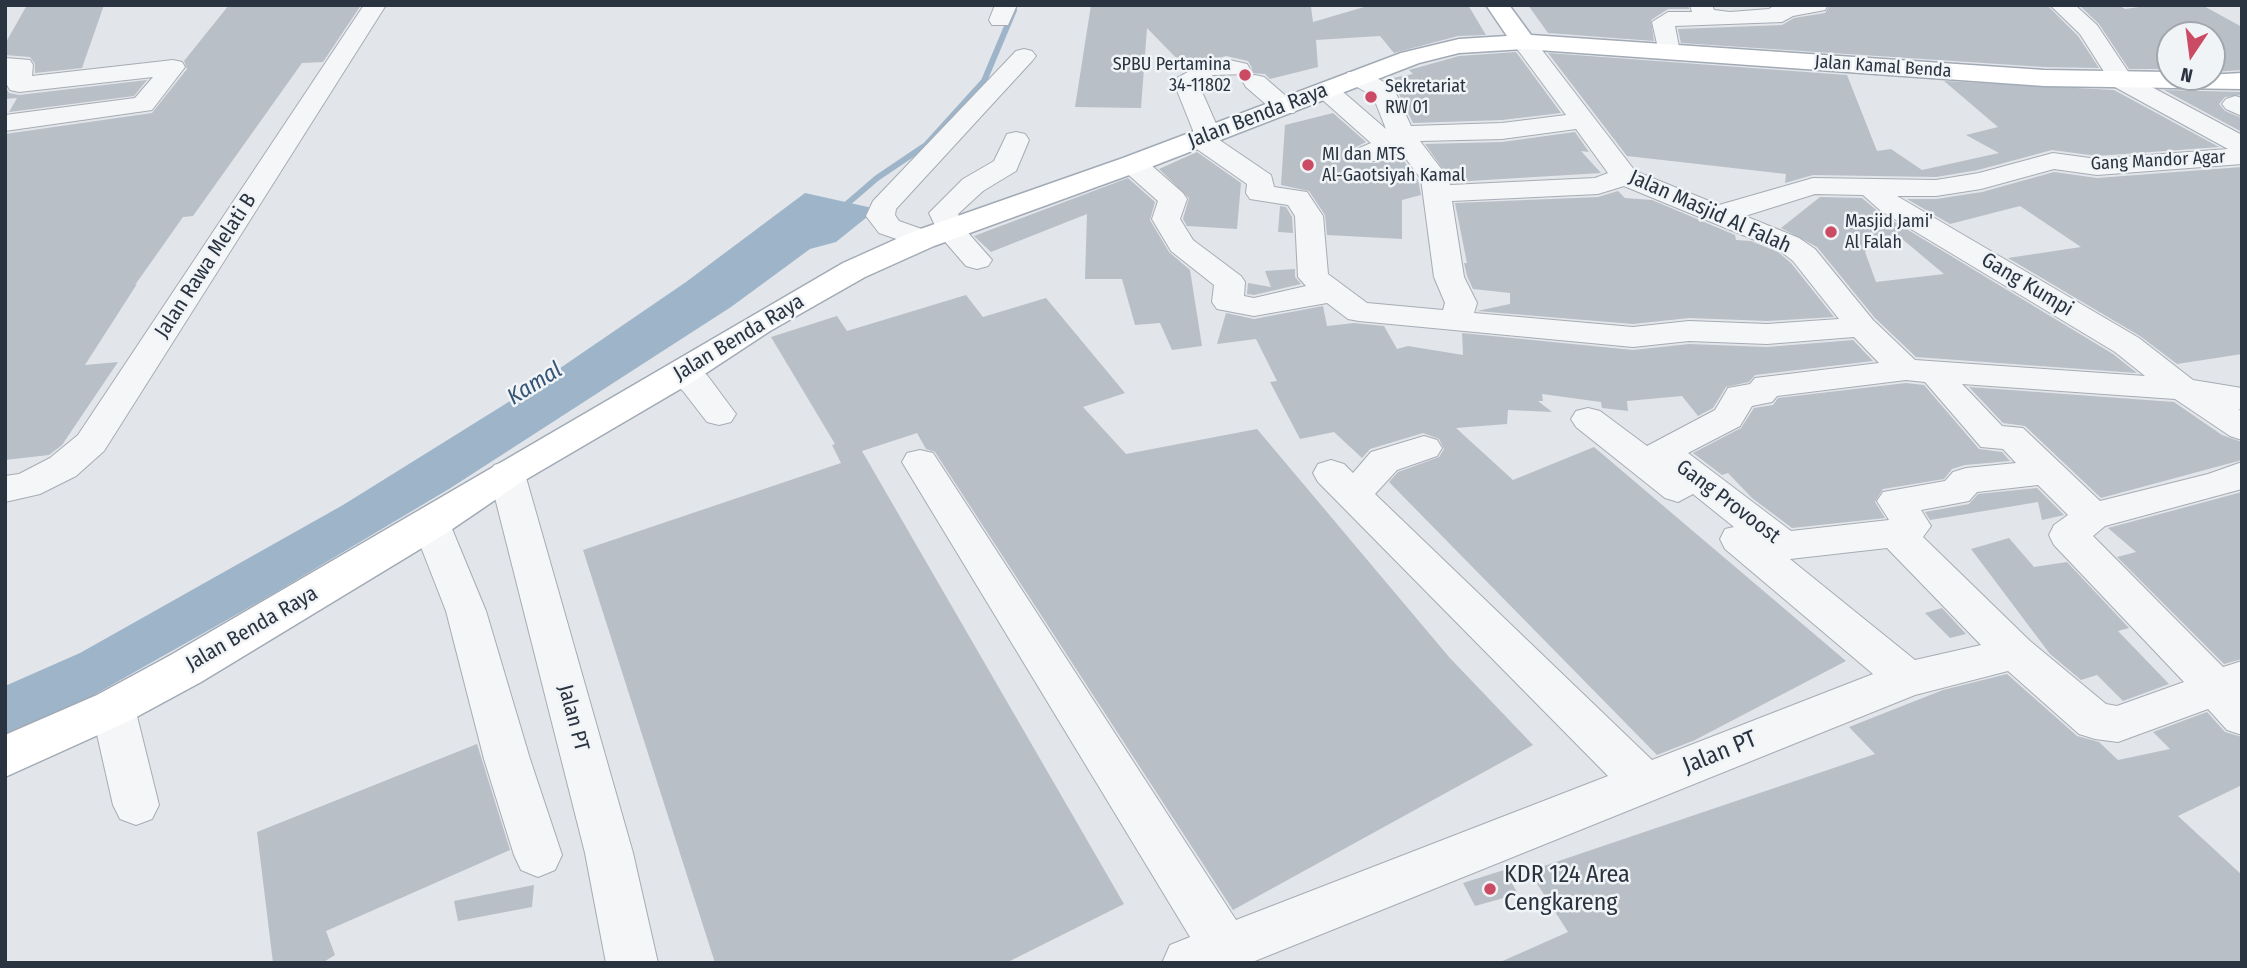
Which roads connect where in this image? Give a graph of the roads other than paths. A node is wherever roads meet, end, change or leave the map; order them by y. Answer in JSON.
{"nodes":[{"id":1,"x":375,"y":5,"type":"edge"},
{"id":2,"x":1497,"y":5,"type":"edge"},
{"id":3,"x":1818,"y":5,"type":"edge"},
{"id":4,"x":2061,"y":5,"type":"edge"},
{"id":5,"x":1774,"y":8,"type":"edge"},
{"id":6,"x":1703,"y":11,"type":"edge"},
{"id":7,"x":1524,"y":42,"type":"junction"},
{"id":8,"x":1668,"y":52,"type":"junction"},
{"id":9,"x":1024,"y":56,"type":"dead end"},
{"id":10,"x":1368,"y":70,"type":"junction"},
{"id":11,"x":10,"y":80,"type":"edge"},
{"id":12,"x":2122,"y":81,"type":"junction"},
{"id":13,"x":1326,"y":90,"type":"junction"},
{"id":14,"x":2239,"y":98,"type":"edge"},
{"id":15,"x":1284,"y":108,"type":"junction"},
{"id":16,"x":1580,"y":121,"type":"junction"},
{"id":17,"x":5,"y":123,"type":"edge"},
{"id":18,"x":1401,"y":134,"type":"junction"},
{"id":19,"x":1183,"y":137,"type":"junction"},
{"id":20,"x":1016,"y":140,"type":"dead end"},
{"id":21,"x":2242,"y":146,"type":"edge"},
{"id":22,"x":1366,"y":155,"type":"dead end"},
{"id":23,"x":2242,"y":156,"type":"edge"},
{"id":24,"x":1133,"y":164,"type":"junction"},
{"id":25,"x":1625,"y":177,"type":"junction"},
{"id":26,"x":1869,"y":186,"type":"junction"},
{"id":27,"x":1440,"y":195,"type":"junction"},
{"id":28,"x":1717,"y":215,"type":"junction"},
{"id":29,"x":937,"y":234,"type":"junction"},
{"id":30,"x":977,"y":260,"type":"dead end"},
{"id":31,"x":1336,"y":293,"type":"junction"},
{"id":32,"x":1456,"y":321,"type":"junction"},
{"id":33,"x":1862,"y":327,"type":"junction"},
{"id":34,"x":1922,"y":372,"type":"junction"},
{"id":35,"x":682,"y":373,"type":"junction"},
{"id":36,"x":2183,"y":389,"type":"junction"},
{"id":37,"x":2242,"y":399,"type":"edge"},
{"id":38,"x":719,"y":414,"type":"dead end"},
{"id":39,"x":1588,"y":419,"type":"dead end"},
{"id":40,"x":2242,"y":428,"type":"edge"},
{"id":41,"x":1424,"y":448,"type":"dead end"},
{"id":42,"x":920,"y":462,"type":"dead end"},
{"id":43,"x":2046,"y":472,"type":"junction"},
{"id":44,"x":508,"y":474,"type":"junction"},
{"id":45,"x":5,"y":489,"type":"edge"},
{"id":46,"x":2233,"y":489,"type":"edge"},
{"id":47,"x":2093,"y":516,"type":"junction"},
{"id":48,"x":431,"y":524,"type":"junction"},
{"id":49,"x":1896,"y":533,"type":"junction"},
{"id":50,"x":2015,"y":653,"type":"junction"},
{"id":51,"x":1908,"y":679,"type":"junction"},
{"id":52,"x":2233,"y":694,"type":"edge"},
{"id":53,"x":113,"y":708,"type":"junction"},
{"id":54,"x":5,"y":757,"type":"edge"},
{"id":55,"x":1644,"y":783,"type":"junction"},
{"id":56,"x":136,"y":805,"type":"dead end"},
{"id":57,"x":538,"y":855,"type":"dead end"},
{"id":58,"x":1206,"y":955,"type":"edge"},
{"id":59,"x":632,"y":963,"type":"edge"}],
"edges":[{"from":1,"to":45,"type":"street","name":"Jalan Rawa Melati B"},
{"from":2,"to":7,"type":"main road"},
{"from":3,"to":5,"type":"street"},
{"from":4,"to":12,"type":"street"},
{"from":5,"to":6,"type":"street"},
{"from":6,"to":8,"type":"street"},
{"from":7,"to":8,"type":"main road","name":"Jalan Kamal Benda"},
{"from":7,"to":10,"type":"main road","name":"Jalan Benda Raya"},
{"from":7,"to":16,"type":"street","name":"Jalan Masjid Al Falah"},
{"from":8,"to":12,"type":"main road","name":"Jalan Kamal Benda"},
{"from":9,"to":29,"type":"street"},
{"from":10,"to":13,"type":"main road","name":"Jalan Benda Raya"},
{"from":10,"to":18,"type":"street"},
{"from":11,"to":17,"type":"street"},
{"from":12,"to":14,"type":"main road","name":"Jalan Kamal Benda"},
{"from":12,"to":21,"type":"street"},
{"from":13,"to":15,"type":"main road","name":"Jalan Benda Raya"},
{"from":13,"to":22,"type":"street"},
{"from":15,"to":19,"type":"main road","name":"Jalan Benda Raya"},
{"from":15,"to":19,"type":"street"},
{"from":16,"to":18,"type":"street"},
{"from":16,"to":25,"type":"street","name":"Jalan Masjid Al Falah"},
{"from":18,"to":27,"type":"street"},
{"from":19,"to":24,"type":"main road","name":"Jalan Benda Raya"},
{"from":19,"to":31,"type":"street"},
{"from":20,"to":29,"type":"street"},
{"from":23,"to":26,"type":"street","name":"Gang Mandor Agar"},
{"from":24,"to":29,"type":"main road","name":"Jalan Benda Raya"},
{"from":24,"to":31,"type":"street"},
{"from":25,"to":27,"type":"street"},
{"from":25,"to":28,"type":"street","name":"Jalan Masjid Al Falah"},
{"from":26,"to":28,"type":"street","name":"Gang Mandor Agar"},
{"from":26,"to":36,"type":"street","name":"Gang Kumpi"},
{"from":27,"to":32,"type":"street"},
{"from":28,"to":33,"type":"street","name":"Jalan Masjid Al Falah"},
{"from":29,"to":30,"type":"street"},
{"from":29,"to":35,"type":"main road","name":"Jalan Benda Raya"},
{"from":31,"to":32,"type":"street"},
{"from":32,"to":33,"type":"street"},
{"from":33,"to":34,"type":"street","name":"Jalan Masjid Al Falah"},
{"from":34,"to":36,"type":"street"},
{"from":34,"to":43,"type":"street"},
{"from":34,"to":49,"type":"street","name":"Gang Provoost"},
{"from":35,"to":38,"type":"street"},
{"from":35,"to":44,"type":"main road","name":"Jalan Benda Raya"},
{"from":36,"to":37,"type":"street"},
{"from":36,"to":40,"type":"street","name":"Gang Kumpi"},
{"from":39,"to":51,"type":"street"},
{"from":41,"to":55,"type":"street"},
{"from":42,"to":58,"type":"street"},
{"from":43,"to":47,"type":"street"},
{"from":43,"to":49,"type":"street"},
{"from":44,"to":48,"type":"main road","name":"Jalan Benda Raya"},
{"from":44,"to":59,"type":"street","name":"Jalan PT"},
{"from":46,"to":47,"type":"street"},
{"from":47,"to":52,"type":"street"},
{"from":48,"to":53,"type":"main road","name":"Jalan Benda Raya"},
{"from":48,"to":57,"type":"street"},
{"from":49,"to":50,"type":"street"},
{"from":50,"to":51,"type":"street","name":"Jalan PT"},
{"from":50,"to":52,"type":"street"},
{"from":51,"to":55,"type":"street","name":"Jalan PT"},
{"from":53,"to":54,"type":"main road","name":"Jalan Benda Raya"},
{"from":53,"to":56,"type":"street"},
{"from":55,"to":58,"type":"street","name":"Jalan PT"}]}
